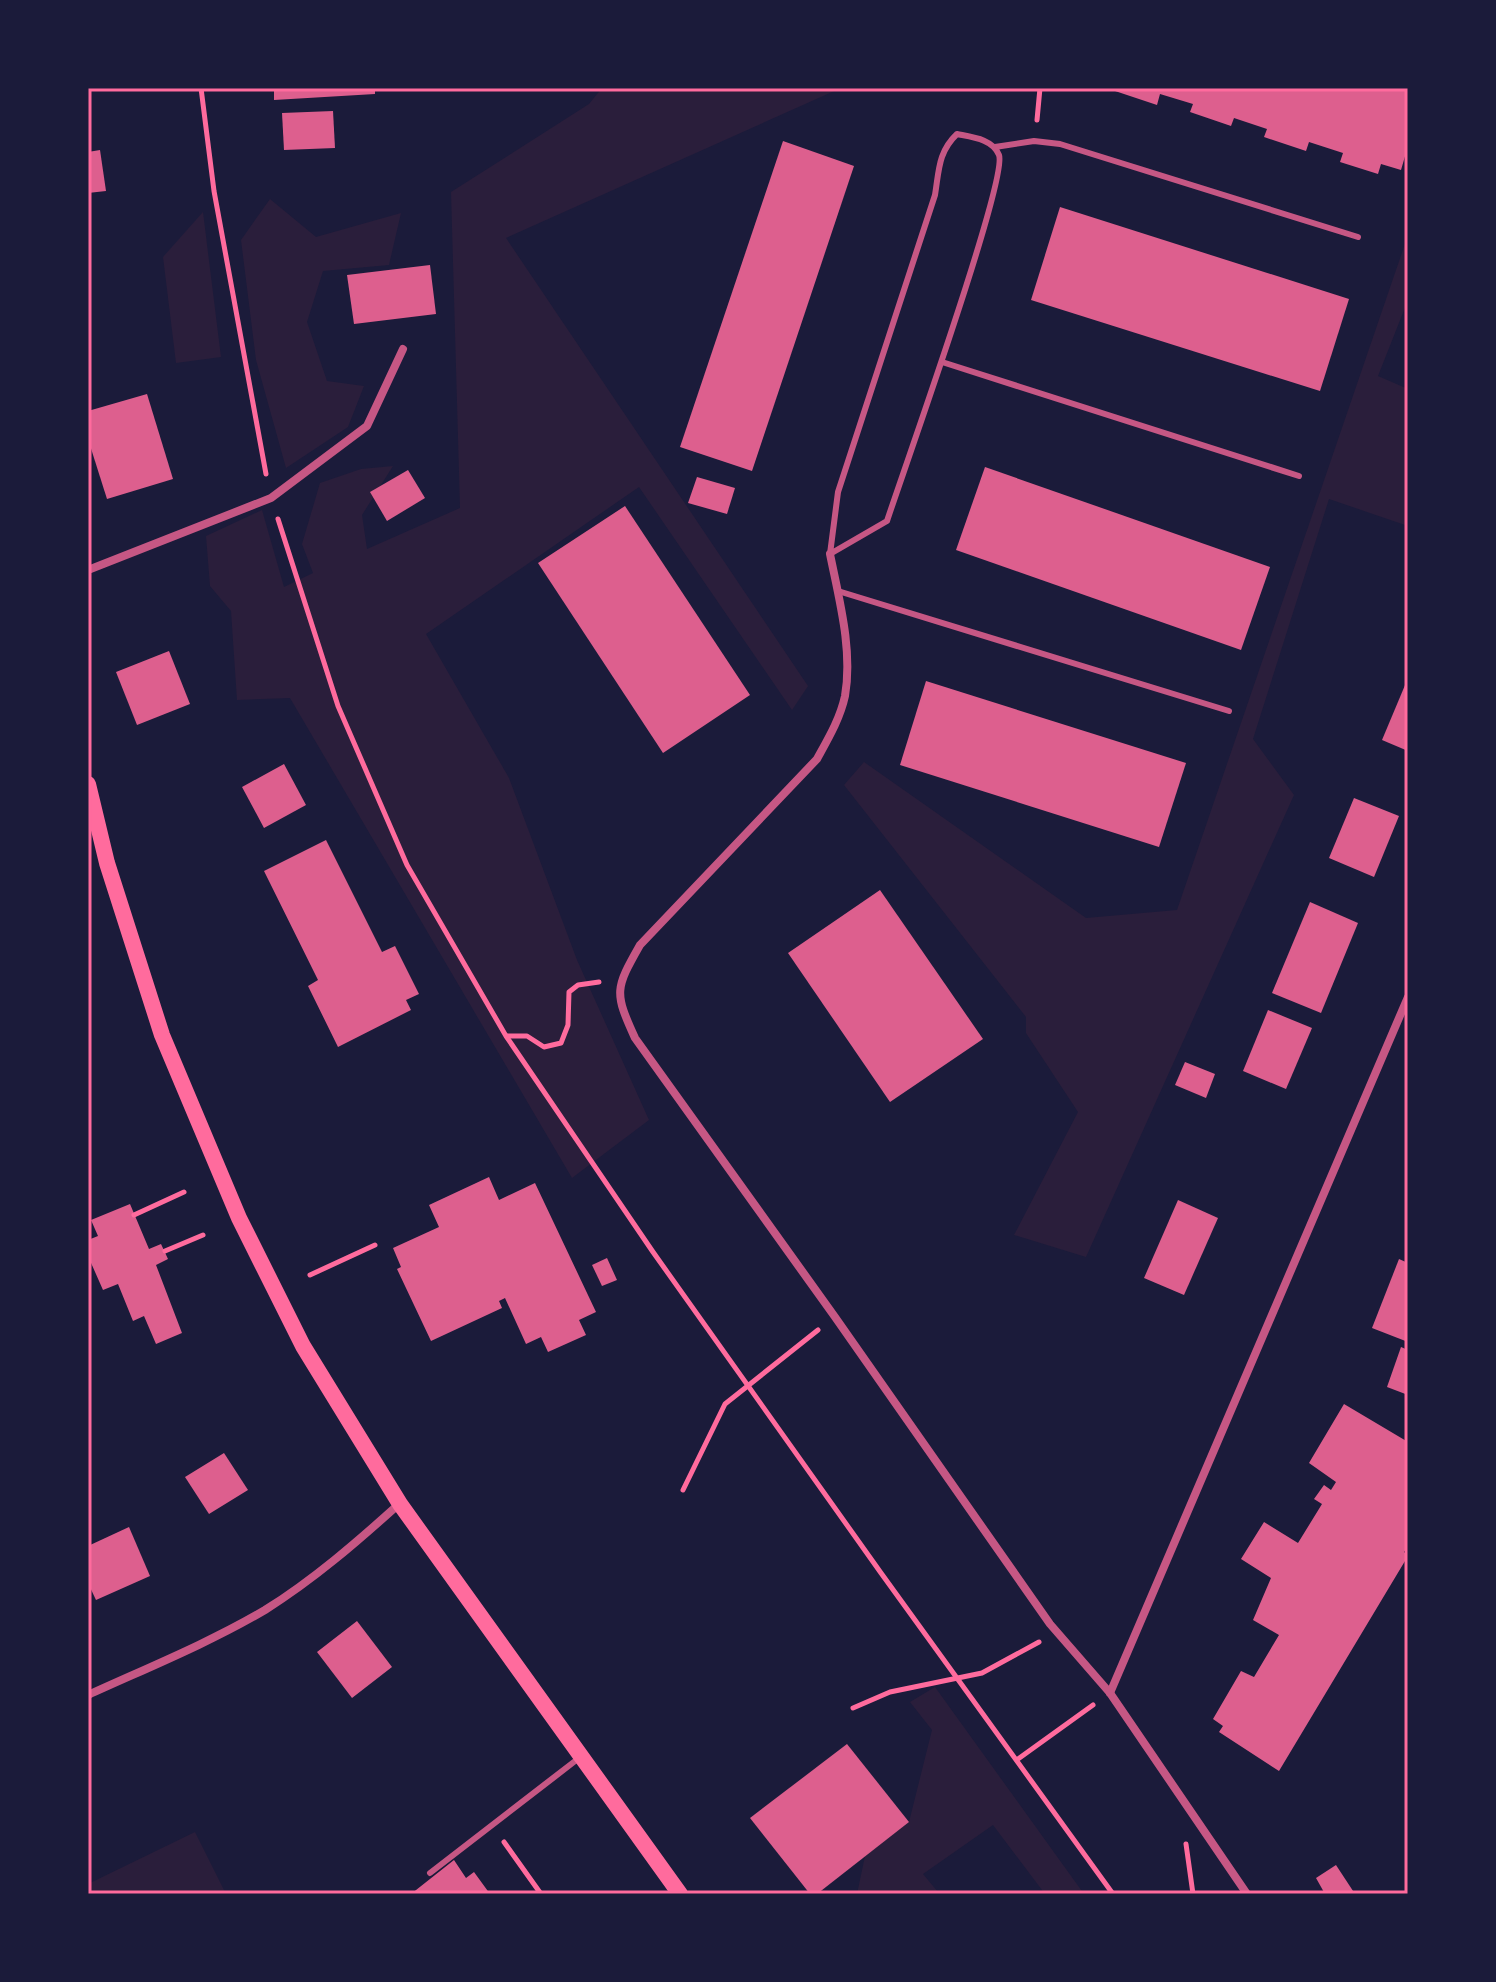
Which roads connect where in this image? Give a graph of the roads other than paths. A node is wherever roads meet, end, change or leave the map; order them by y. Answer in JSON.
{"nodes":[{"id":1,"x":995,"y":147,"type":"junction"},
{"id":2,"x":1358,"y":237,"type":"dead end"},
{"id":3,"x":403,"y":349,"type":"dead end"},
{"id":4,"x":942,"y":362,"type":"junction"},
{"id":5,"x":1299,"y":476,"type":"dead end"},
{"id":6,"x":830,"y":554,"type":"junction"},
{"id":7,"x":88,"y":570,"type":"edge"},
{"id":8,"x":838,"y":591,"type":"junction"},
{"id":9,"x":1229,"y":711,"type":"dead end"},
{"id":10,"x":88,"y":784,"type":"edge"},
{"id":11,"x":1408,"y":997,"type":"edge"},
{"id":12,"x":400,"y":1504,"type":"junction"},
{"id":13,"x":1110,"y":1693,"type":"junction"},
{"id":14,"x":88,"y":1695,"type":"edge"},
{"id":15,"x":582,"y":1756,"type":"junction"},
{"id":16,"x":430,"y":1873,"type":"dead end"},
{"id":17,"x":680,"y":1894,"type":"edge"},
{"id":18,"x":1247,"y":1894,"type":"edge"}],
"edges":[{"from":1,"to":2,"type":"lane"},
{"from":1,"to":4,"type":"lane"},
{"from":1,"to":6,"type":"lane"},
{"from":3,"to":7,"type":"street"},
{"from":4,"to":5,"type":"lane"},
{"from":4,"to":6,"type":"lane"},
{"from":6,"to":8,"type":"street"},
{"from":8,"to":9,"type":"lane"},
{"from":8,"to":13,"type":"street"},
{"from":10,"to":12,"type":"main road"},
{"from":11,"to":13,"type":"street"},
{"from":12,"to":14,"type":"street"},
{"from":12,"to":15,"type":"main road"},
{"from":13,"to":18,"type":"street"},
{"from":15,"to":16,"type":"lane"},
{"from":15,"to":17,"type":"main road"}]}
